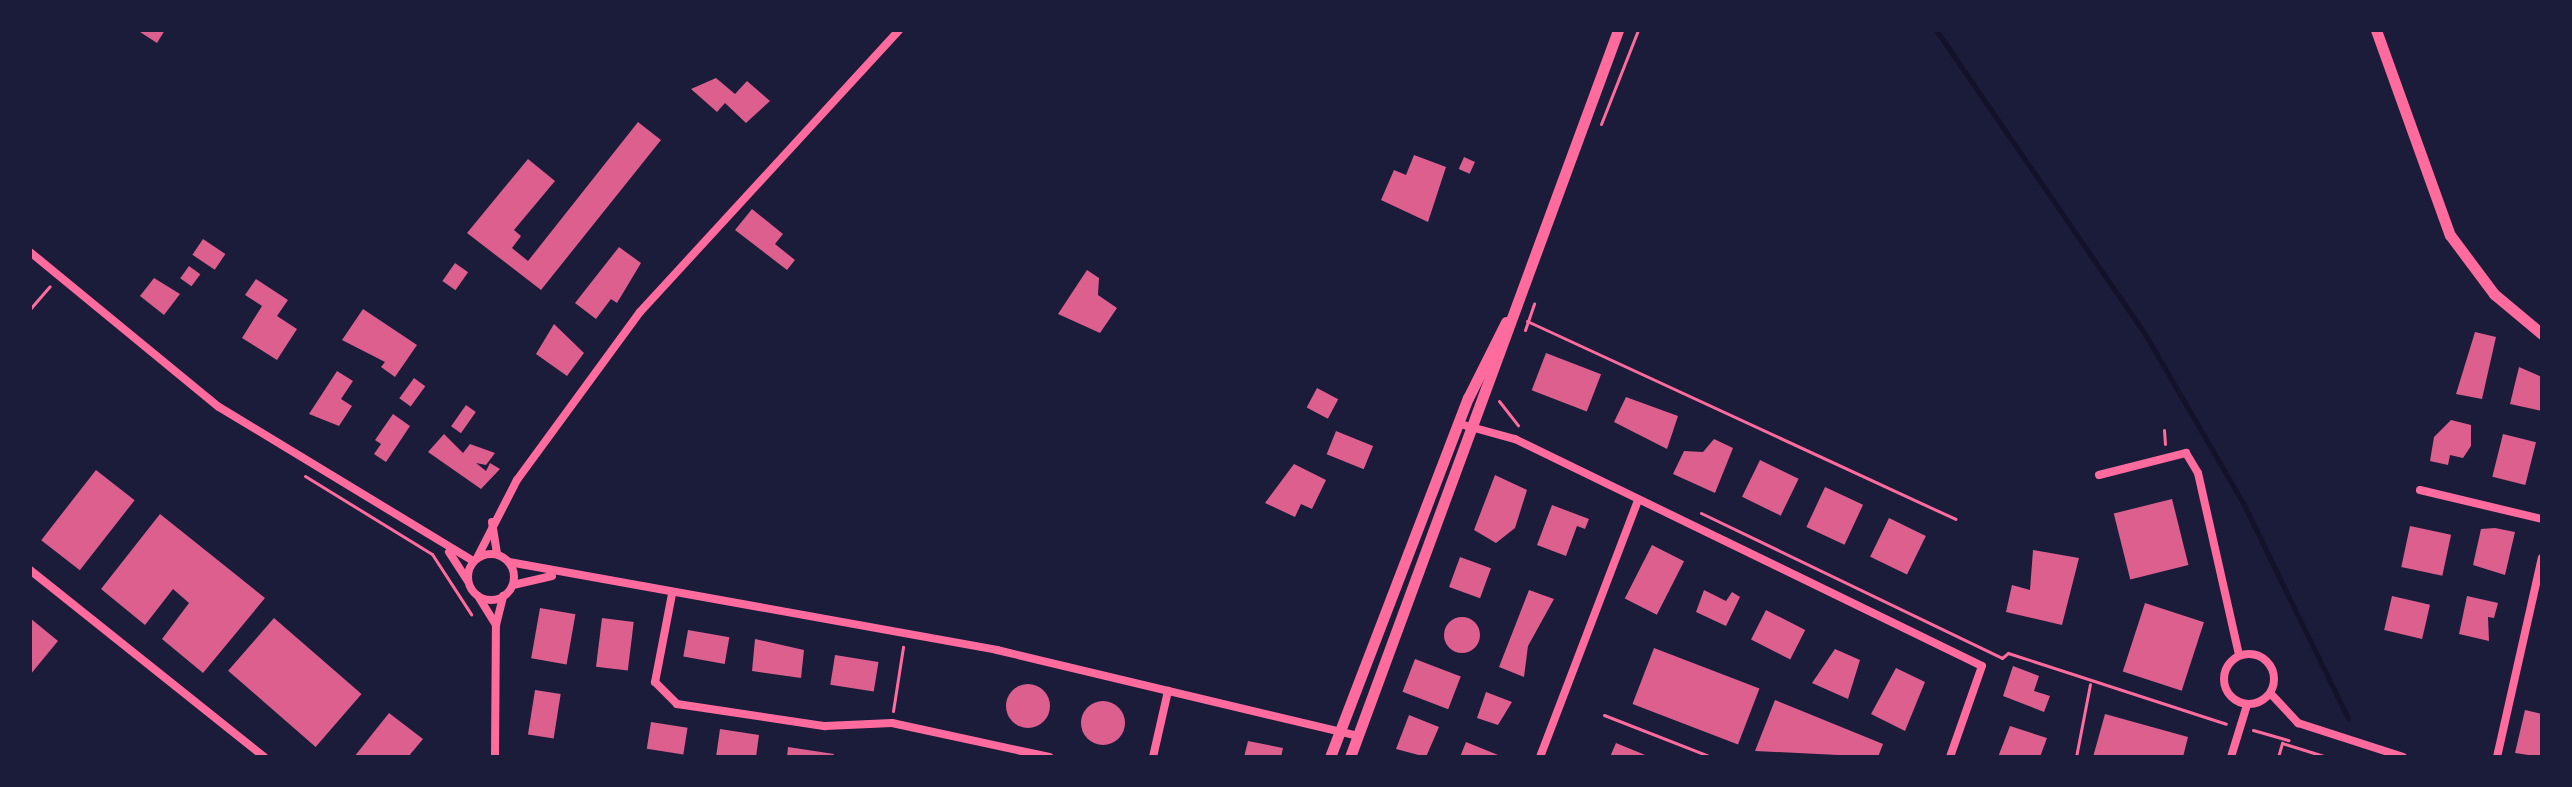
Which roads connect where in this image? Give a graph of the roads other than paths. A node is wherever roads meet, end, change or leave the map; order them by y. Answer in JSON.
{"nodes":[{"id":1,"x":899,"y":30,"type":"edge"},
{"id":2,"x":1618,"y":30,"type":"edge"},
{"id":3,"x":2376,"y":30,"type":"edge"},
{"id":4,"x":30,"y":252,"type":"edge"},
{"id":5,"x":1508,"y":318,"type":"junction"},
{"id":6,"x":2542,"y":334,"type":"edge"},
{"id":7,"x":1460,"y":424,"type":"junction"},
{"id":8,"x":1474,"y":424,"type":"junction"},
{"id":9,"x":2099,"y":475,"type":"dead end"},
{"id":10,"x":2420,"y":490,"type":"dead end"},
{"id":11,"x":1638,"y":501,"type":"junction"},
{"id":12,"x":2542,"y":519,"type":"edge"},
{"id":13,"x":492,"y":521,"type":"junction"},
{"id":14,"x":449,"y":551,"type":"junction"},
{"id":15,"x":497,"y":554,"type":"junction"},
{"id":16,"x":2542,"y":558,"type":"edge"},
{"id":17,"x":475,"y":560,"type":"junction"},
{"id":18,"x":509,"y":562,"type":"junction"},
{"id":19,"x":30,"y":570,"type":"edge"},
{"id":20,"x":556,"y":575,"type":"junction"},
{"id":21,"x":468,"y":581,"type":"junction"},
{"id":22,"x":513,"y":585,"type":"junction"},
{"id":23,"x":672,"y":594,"type":"junction"},
{"id":24,"x":478,"y":596,"type":"junction"},
{"id":25,"x":503,"y":596,"type":"junction"},
{"id":26,"x":496,"y":625,"type":"junction"},
{"id":27,"x":2239,"y":655,"type":"junction"},
{"id":28,"x":1168,"y":691,"type":"junction"},
{"id":29,"x":2271,"y":694,"type":"junction"},
{"id":30,"x":2247,"y":705,"type":"junction"},
{"id":31,"x":1341,"y":728,"type":"junction"},
{"id":32,"x":1358,"y":736,"type":"junction"},
{"id":33,"x":264,"y":757,"type":"edge"},
{"id":34,"x":495,"y":757,"type":"edge"},
{"id":35,"x":1049,"y":757,"type":"edge"},
{"id":36,"x":1153,"y":757,"type":"edge"},
{"id":37,"x":1330,"y":757,"type":"edge"},
{"id":38,"x":1350,"y":757,"type":"edge"},
{"id":39,"x":1540,"y":757,"type":"edge"},
{"id":40,"x":1950,"y":757,"type":"edge"},
{"id":41,"x":2231,"y":757,"type":"edge"},
{"id":42,"x":2403,"y":757,"type":"edge"},
{"id":43,"x":2497,"y":757,"type":"edge"}],
"edges":[{"from":1,"to":13,"type":"street"},
{"from":2,"to":5,"type":"street"},
{"from":3,"to":6,"type":"street"},
{"from":4,"to":14,"type":"street"},
{"from":5,"to":7,"type":"street"},
{"from":5,"to":8,"type":"street"},
{"from":7,"to":8,"type":"street"},
{"from":7,"to":31,"type":"street"},
{"from":8,"to":11,"type":"street"},
{"from":8,"to":32,"type":"street"},
{"from":9,"to":27,"type":"street"},
{"from":10,"to":12,"type":"street"},
{"from":11,"to":39,"type":"street"},
{"from":11,"to":40,"type":"street"},
{"from":13,"to":15,"type":"street"},
{"from":13,"to":17,"type":"street"},
{"from":14,"to":17,"type":"street"},
{"from":14,"to":21,"type":"street"},
{"from":15,"to":17,"type":"street"},
{"from":15,"to":18,"type":"street"},
{"from":16,"to":43,"type":"street"},
{"from":17,"to":21,"type":"street"},
{"from":18,"to":20,"type":"street"},
{"from":18,"to":22,"type":"street"},
{"from":19,"to":33,"type":"street"},
{"from":20,"to":22,"type":"street"},
{"from":20,"to":23,"type":"street"},
{"from":21,"to":24,"type":"street"},
{"from":22,"to":25,"type":"street"},
{"from":23,"to":28,"type":"street"},
{"from":23,"to":35,"type":"street"},
{"from":24,"to":25,"type":"street"},
{"from":24,"to":26,"type":"street"},
{"from":25,"to":26,"type":"street"},
{"from":26,"to":34,"type":"street"},
{"from":27,"to":29,"type":"street"},
{"from":27,"to":30,"type":"street"},
{"from":28,"to":31,"type":"street"},
{"from":28,"to":36,"type":"street"},
{"from":29,"to":30,"type":"street"},
{"from":29,"to":42,"type":"street"},
{"from":30,"to":41,"type":"street"},
{"from":31,"to":32,"type":"street"},
{"from":31,"to":37,"type":"street"},
{"from":32,"to":38,"type":"street"}]}
